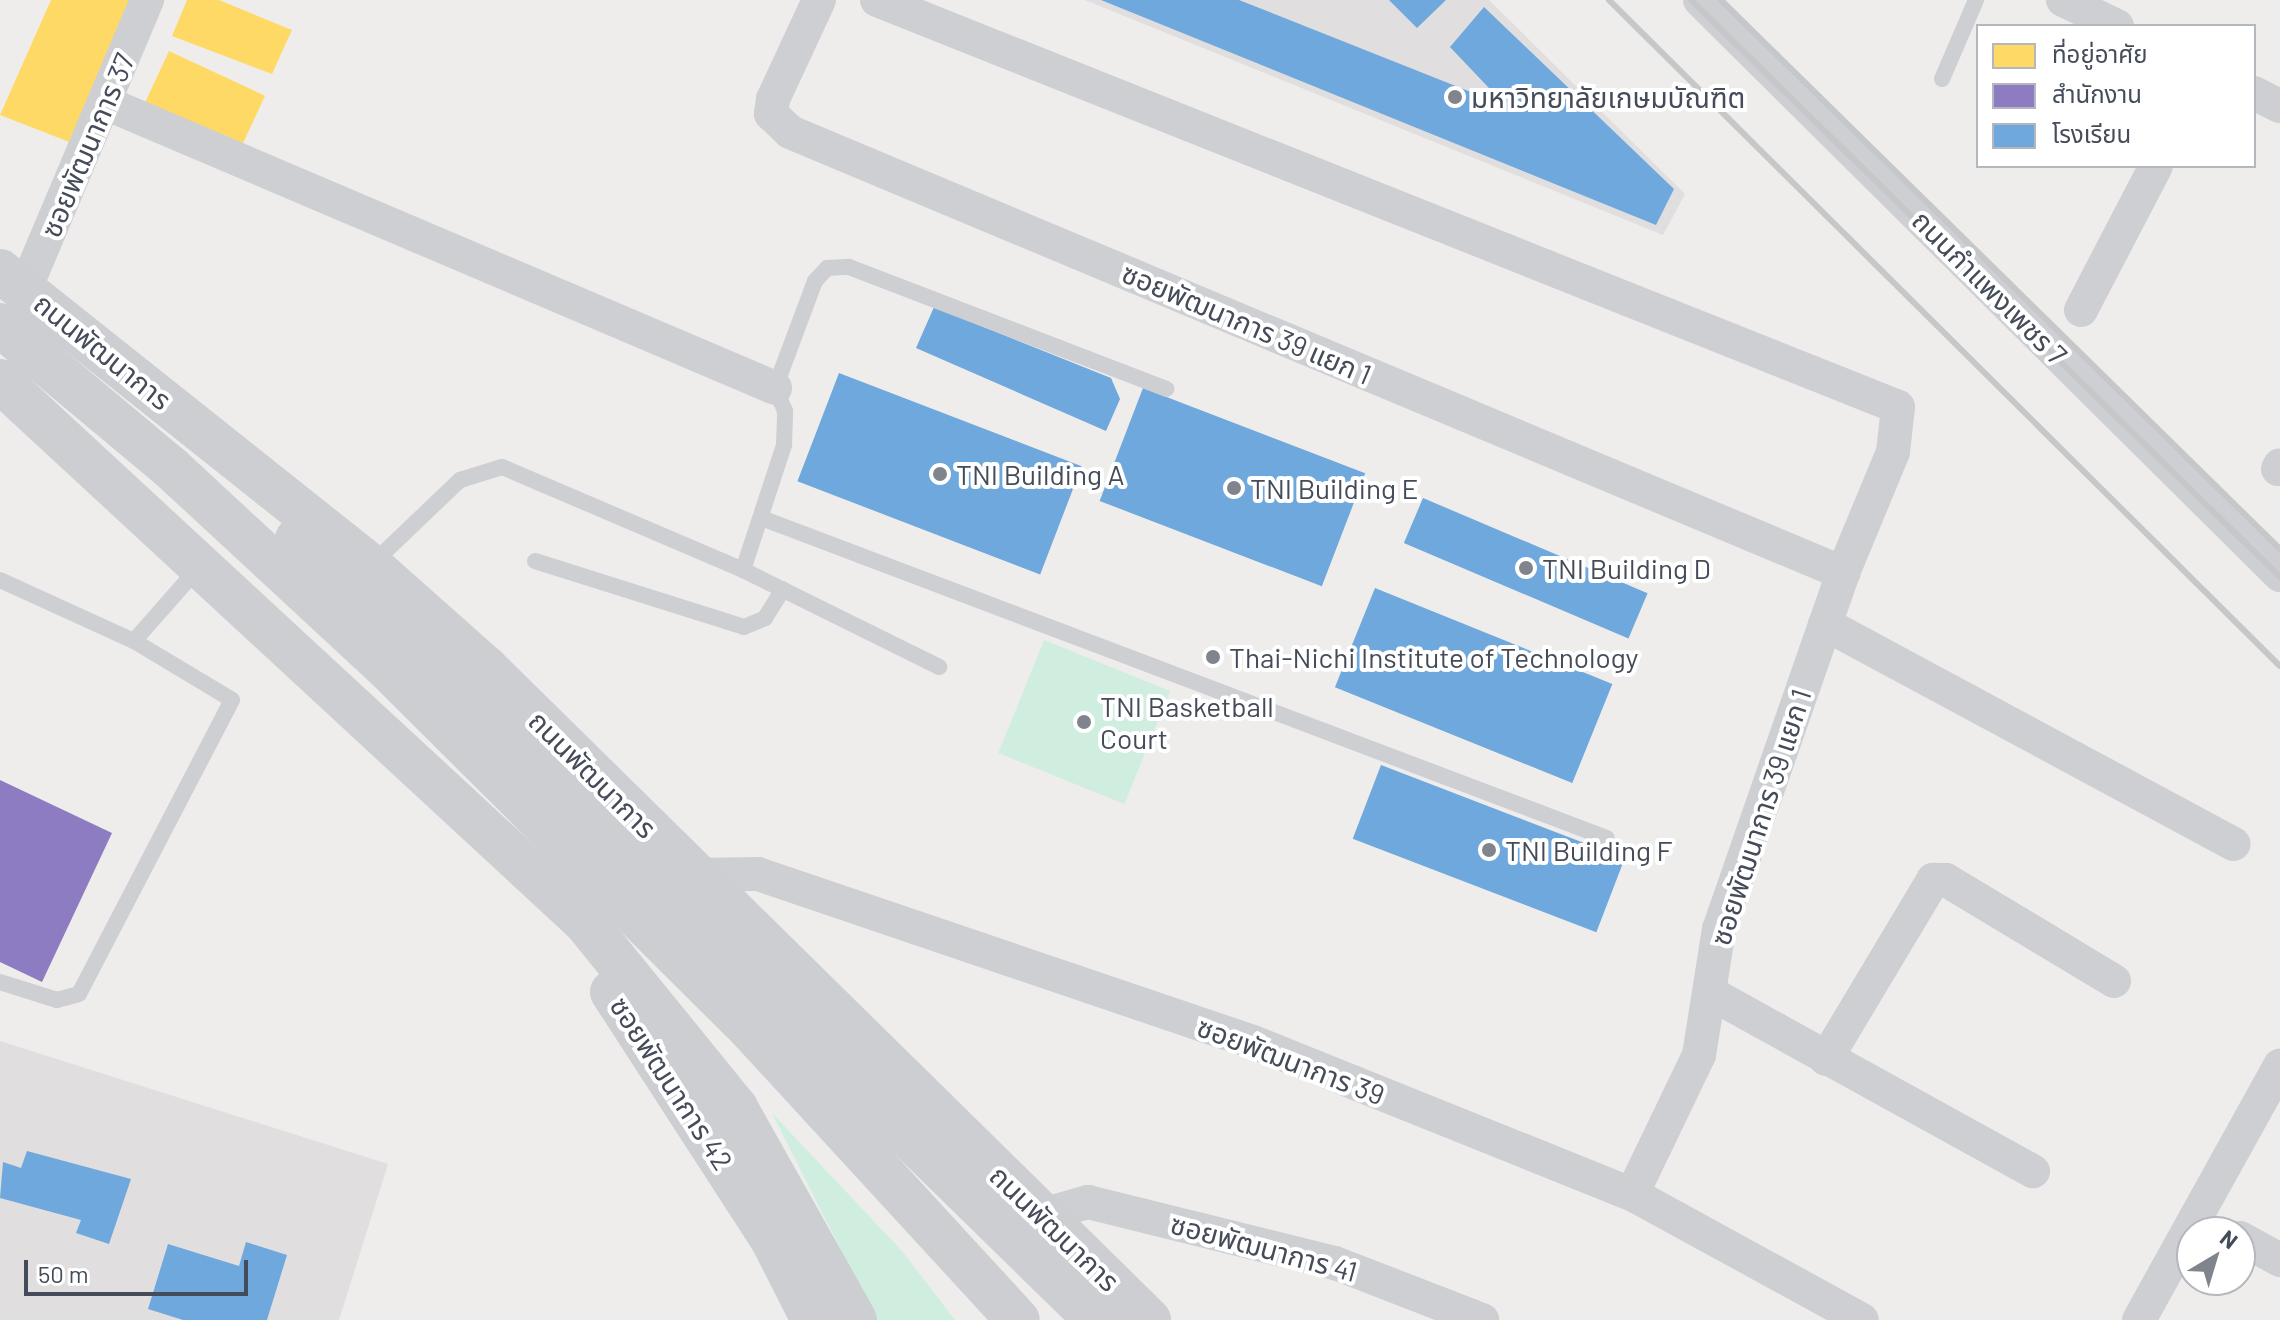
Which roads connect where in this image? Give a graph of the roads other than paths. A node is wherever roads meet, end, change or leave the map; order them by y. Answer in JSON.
{"nodes":[{"id":1,"x":147,"y":0,"type":"edge"},
{"id":2,"x":819,"y":0,"type":"edge"},
{"id":3,"x":877,"y":0,"type":"edge"},
{"id":4,"x":1700,"y":0,"type":"edge"},
{"id":5,"x":1976,"y":0,"type":"edge"},
{"id":6,"x":2063,"y":0,"type":"edge"},
{"id":7,"x":2113,"y":24,"type":"edge"},
{"id":8,"x":1942,"y":79,"type":"dead end"},
{"id":9,"x":2256,"y":94,"type":"edge"},
{"id":10,"x":108,"y":104,"type":"junction"},
{"id":11,"x":2280,"y":106,"type":"edge"},
{"id":12,"x":2155,"y":168,"type":"edge"},
{"id":13,"x":13,"y":280,"type":"edge"},
{"id":14,"x":2081,"y":310,"type":"dead end"},
{"id":15,"x":0,"y":325,"type":"edge"},
{"id":16,"x":0,"y":381,"type":"edge"},
{"id":17,"x":775,"y":388,"type":"junction"},
{"id":18,"x":1166,"y":389,"type":"dead end"},
{"id":19,"x":209,"y":436,"type":"junction"},
{"id":20,"x":764,"y":519,"type":"junction"},
{"id":21,"x":535,"y":561,"type":"dead end"},
{"id":22,"x":203,"y":563,"type":"junction"},
{"id":23,"x":370,"y":565,"type":"junction"},
{"id":24,"x":743,"y":570,"type":"junction"},
{"id":25,"x":1843,"y":573,"type":"junction"},
{"id":26,"x":2280,"y":575,"type":"edge"},
{"id":27,"x":2,"y":585,"type":"edge"},
{"id":28,"x":783,"y":589,"type":"junction"},
{"id":29,"x":1825,"y":624,"type":"junction"},
{"id":30,"x":134,"y":641,"type":"junction"},
{"id":31,"x":939,"y":667,"type":"dead end"},
{"id":32,"x":1607,"y":838,"type":"dead end"},
{"id":33,"x":2233,"y":844,"type":"dead end"},
{"id":34,"x":518,"y":855,"type":"junction"},
{"id":35,"x":694,"y":875,"type":"junction"},
{"id":36,"x":2114,"y":981,"type":"dead end"},
{"id":37,"x":0,"y":982,"type":"edge"},
{"id":38,"x":1710,"y":993,"type":"junction"},
{"id":39,"x":1826,"y":1059,"type":"junction"},
{"id":40,"x":2280,"y":1066,"type":"edge"},
{"id":41,"x":2033,"y":1171,"type":"dead end"},
{"id":42,"x":1632,"y":1194,"type":"junction"},
{"id":43,"x":2195,"y":1214,"type":"junction"},
{"id":44,"x":1042,"y":1215,"type":"junction"},
{"id":45,"x":2199,"y":1216,"type":"edge"},
{"id":46,"x":2256,"y":1247,"type":"edge"},
{"id":47,"x":2280,"y":1260,"type":"edge"},
{"id":48,"x":813,"y":1320,"type":"edge"},
{"id":49,"x":855,"y":1320,"type":"edge"},
{"id":50,"x":1018,"y":1320,"type":"edge"},
{"id":51,"x":1096,"y":1320,"type":"edge"},
{"id":52,"x":1149,"y":1320,"type":"edge"},
{"id":53,"x":1482,"y":1320,"type":"edge"},
{"id":54,"x":1862,"y":1320,"type":"edge"},
{"id":55,"x":2139,"y":1320,"type":"edge"}],
"edges":[{"from":1,"to":10,"type":"street","name":"ซอยพัฒนาการ 37"},
{"from":2,"to":25,"type":"street","name":"ซอยพัฒนาการ 39 แยก 1"},
{"from":3,"to":25,"type":"street","name":"ซอยพัฒนาการ 39 แยก 1"},
{"from":4,"to":26,"type":"street","name":"ถนนกำแพงเพชร 7"},
{"from":5,"to":8,"type":"lane"},
{"from":6,"to":7,"type":"street"},
{"from":9,"to":11,"type":"street"},
{"from":10,"to":13,"type":"street","name":"ซอยพัฒนาการ 37"},
{"from":10,"to":17,"type":"street"},
{"from":12,"to":14,"type":"street"},
{"from":13,"to":19,"type":"main road","name":"ถนนพัฒนาการ"},
{"from":15,"to":50,"type":"main road","name":"ถนนพัฒนาการ"},
{"from":16,"to":22,"type":"main road"},
{"from":17,"to":18,"type":"lane"},
{"from":17,"to":20,"type":"lane"},
{"from":19,"to":23,"type":"main road","name":"ถนนพัฒนาการ"},
{"from":19,"to":51,"type":"main road"},
{"from":20,"to":24,"type":"lane"},
{"from":20,"to":32,"type":"lane"},
{"from":21,"to":28,"type":"lane"},
{"from":22,"to":30,"type":"lane"},
{"from":22,"to":34,"type":"main road"},
{"from":23,"to":24,"type":"lane"},
{"from":23,"to":35,"type":"main road","name":"ถนนพัฒนาการ"},
{"from":24,"to":28,"type":"lane"},
{"from":25,"to":29,"type":"street","name":"ซอยพัฒนาการ 39 แยก 1"},
{"from":27,"to":30,"type":"lane"},
{"from":28,"to":31,"type":"lane"},
{"from":29,"to":33,"type":"street"},
{"from":29,"to":38,"type":"street","name":"ซอยพัฒนาการ 39 แยก 1"},
{"from":30,"to":37,"type":"lane"},
{"from":34,"to":48,"type":"main road","name":"ซอยพัฒนาการ 42"},
{"from":34,"to":49,"type":"main road"},
{"from":35,"to":42,"type":"street","name":"ซอยพัฒนาการ 39"},
{"from":35,"to":44,"type":"main road","name":"ถนนพัฒนาการ"},
{"from":36,"to":39,"type":"street"},
{"from":38,"to":39,"type":"street"},
{"from":38,"to":42,"type":"street","name":"ซอยพัฒนาการ 39 แยก 1"},
{"from":39,"to":41,"type":"street"},
{"from":40,"to":43,"type":"street"},
{"from":42,"to":54,"type":"street","name":"ซอยพัฒนาการ 39"},
{"from":43,"to":45,"type":"street"},
{"from":43,"to":55,"type":"street"},
{"from":44,"to":52,"type":"main road","name":"ถนนพัฒนาการ"},
{"from":44,"to":53,"type":"street","name":"ซอยพัฒนาการ 41"},
{"from":46,"to":47,"type":"street"}]}
